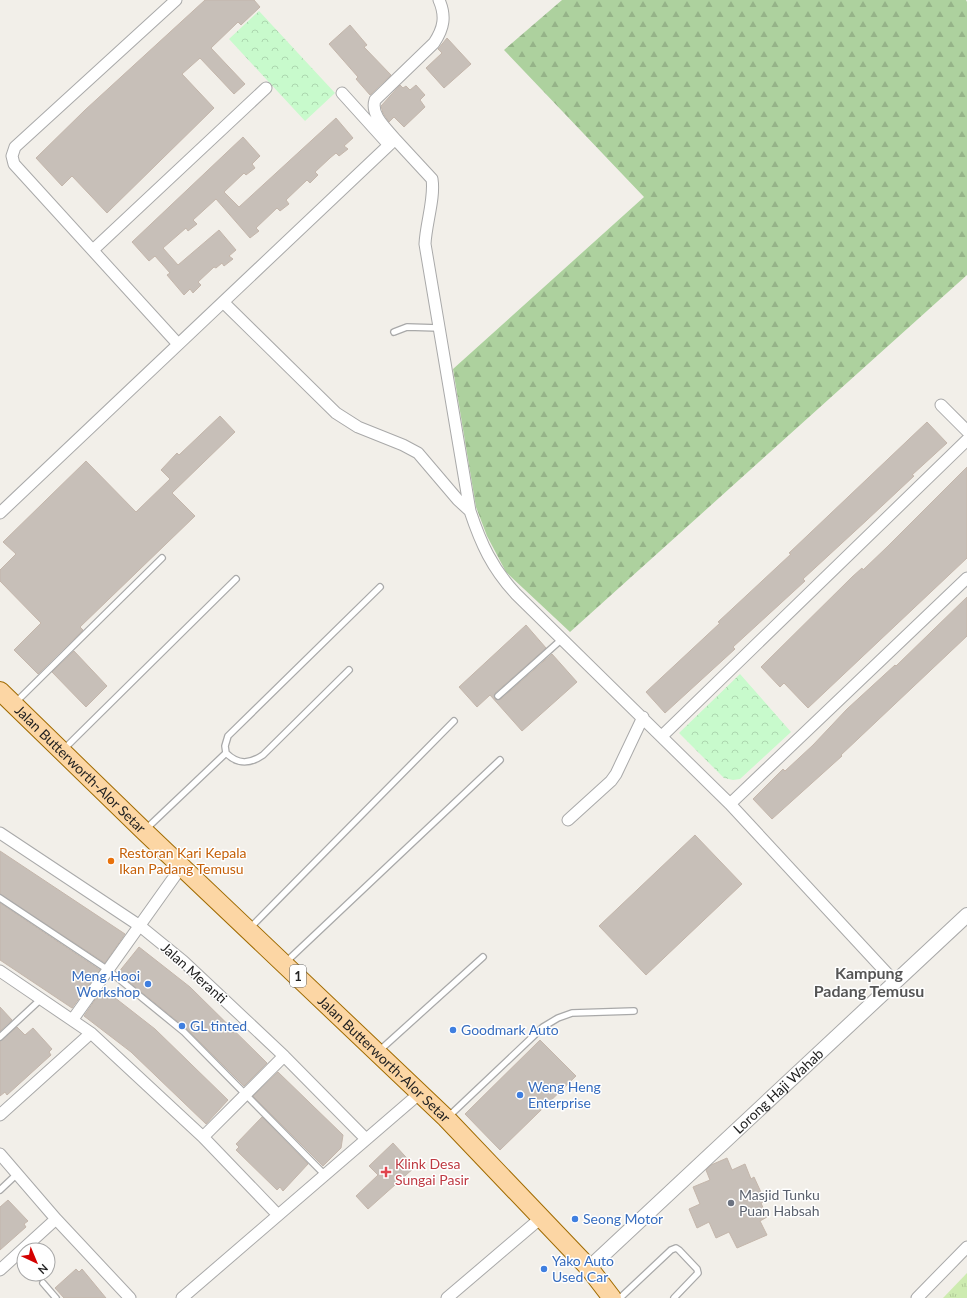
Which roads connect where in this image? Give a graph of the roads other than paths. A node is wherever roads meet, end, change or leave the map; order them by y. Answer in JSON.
{"nodes":[{"id":1,"x":176,"y":0,"type":"edge"},
{"id":2,"x":439,"y":0,"type":"edge"},
{"id":3,"x":266,"y":88,"type":"dead end"},
{"id":4,"x":342,"y":93,"type":"dead end"},
{"id":5,"x":392,"y":142,"type":"junction"},
{"id":6,"x":93,"y":250,"type":"junction"},
{"id":7,"x":223,"y":302,"type":"junction"},
{"id":8,"x":439,"y":328,"type":"junction"},
{"id":9,"x":394,"y":332,"type":"dead end"},
{"id":10,"x":178,"y":344,"type":"junction"},
{"id":11,"x":941,"y":405,"type":"dead end"},
{"id":12,"x":967,"y":431,"type":"edge"},
{"id":13,"x":967,"y":440,"type":"edge"},
{"id":14,"x":470,"y":511,"type":"junction"},
{"id":15,"x":0,"y":513,"type":"edge"},
{"id":16,"x":162,"y":558,"type":"dead end"},
{"id":17,"x":967,"y":578,"type":"edge"},
{"id":18,"x":236,"y":579,"type":"dead end"},
{"id":19,"x":380,"y":586,"type":"dead end"},
{"id":20,"x":562,"y":639,"type":"junction"},
{"id":21,"x":349,"y":670,"type":"dead end"},
{"id":22,"x":0,"y":691,"type":"edge"},
{"id":23,"x":498,"y":696,"type":"dead end"},
{"id":24,"x":14,"y":704,"type":"junction"},
{"id":25,"x":643,"y":717,"type":"junction"},
{"id":26,"x":454,"y":720,"type":"dead end"},
{"id":27,"x":662,"y":736,"type":"junction"},
{"id":28,"x":62,"y":751,"type":"junction"},
{"id":29,"x":226,"y":753,"type":"junction"},
{"id":30,"x":500,"y":760,"type":"dead end"},
{"id":31,"x":730,"y":804,"type":"junction"},
{"id":32,"x":568,"y":820,"type":"dead end"},
{"id":33,"x":144,"y":831,"type":"junction"},
{"id":34,"x":0,"y":833,"type":"edge"},
{"id":35,"x":182,"y":866,"type":"junction"},
{"id":36,"x":0,"y":898,"type":"edge"},
{"id":37,"x":967,"y":915,"type":"edge"},
{"id":38,"x":140,"y":926,"type":"junction"},
{"id":39,"x":248,"y":930,"type":"junction"},
{"id":40,"x":483,"y":956,"type":"dead end"},
{"id":41,"x":284,"y":963,"type":"junction"},
{"id":42,"x":108,"y":970,"type":"junction"},
{"id":43,"x":0,"y":971,"type":"edge"},
{"id":44,"x":895,"y":982,"type":"junction"},
{"id":45,"x":41,"y":1000,"type":"junction"},
{"id":46,"x":634,"y":1011,"type":"dead end"},
{"id":47,"x":73,"y":1019,"type":"junction"},
{"id":48,"x":91,"y":1033,"type":"junction"},
{"id":49,"x":0,"y":1037,"type":"edge"},
{"id":50,"x":378,"y":1052,"type":"junction"},
{"id":51,"x":284,"y":1056,"type":"junction"},
{"id":52,"x":420,"y":1093,"type":"junction"},
{"id":53,"x":247,"y":1094,"type":"junction"},
{"id":54,"x":0,"y":1115,"type":"edge"},
{"id":55,"x":446,"y":1118,"type":"junction"},
{"id":56,"x":203,"y":1137,"type":"junction"},
{"id":57,"x":366,"y":1139,"type":"junction"},
{"id":58,"x":0,"y":1154,"type":"edge"},
{"id":59,"x":18,"y":1174,"type":"junction"},
{"id":60,"x":325,"y":1174,"type":"junction"},
{"id":61,"x":0,"y":1190,"type":"edge"},
{"id":62,"x":278,"y":1215,"type":"junction"},
{"id":63,"x":542,"y":1218,"type":"junction"},
{"id":64,"x":56,"y":1219,"type":"junction"},
{"id":65,"x":967,"y":1247,"type":"edge"},
{"id":66,"x":589,"y":1268,"type":"junction"},
{"id":67,"x":0,"y":1270,"type":"edge"},
{"id":68,"x":43,"y":1283,"type":"dead end"},
{"id":69,"x":56,"y":1298,"type":"edge"},
{"id":70,"x":130,"y":1298,"type":"edge"},
{"id":71,"x":182,"y":1298,"type":"edge"},
{"id":72,"x":447,"y":1298,"type":"edge"},
{"id":73,"x":612,"y":1298,"type":"edge"},
{"id":74,"x":620,"y":1298,"type":"edge"},
{"id":75,"x":674,"y":1298,"type":"edge"},
{"id":76,"x":916,"y":1298,"type":"edge"}],
"edges":[{"from":1,"to":6,"type":"street"},
{"from":2,"to":5,"type":"street"},
{"from":3,"to":6,"type":"street"},
{"from":4,"to":5,"type":"street"},
{"from":5,"to":7,"type":"street"},
{"from":5,"to":8,"type":"street"},
{"from":6,"to":10,"type":"street"},
{"from":7,"to":10,"type":"street"},
{"from":7,"to":14,"type":"street"},
{"from":8,"to":9,"type":"lane"},
{"from":8,"to":14,"type":"street"},
{"from":10,"to":15,"type":"street"},
{"from":11,"to":12,"type":"street"},
{"from":13,"to":27,"type":"street"},
{"from":14,"to":20,"type":"street"},
{"from":16,"to":24,"type":"lane"},
{"from":17,"to":31,"type":"street"},
{"from":18,"to":28,"type":"lane"},
{"from":19,"to":29,"type":"lane"},
{"from":20,"to":23,"type":"lane"},
{"from":20,"to":25,"type":"street"},
{"from":21,"to":29,"type":"lane"},
{"from":22,"to":24,"type":"main road","name":"Jalan Butterworth-Alor Setar","number":"1"},
{"from":24,"to":28,"type":"main road","name":"Jalan Butterworth-Alor Setar","number":"1"},
{"from":25,"to":27,"type":"street"},
{"from":25,"to":32,"type":"street"},
{"from":26,"to":39,"type":"lane"},
{"from":27,"to":31,"type":"street"},
{"from":28,"to":33,"type":"main road","name":"Jalan Butterworth-Alor Setar","number":"1"},
{"from":29,"to":33,"type":"lane"},
{"from":30,"to":41,"type":"lane"},
{"from":31,"to":44,"type":"street"},
{"from":33,"to":35,"type":"main road","name":"Jalan Butterworth-Alor Setar","number":"1"},
{"from":34,"to":38,"type":"street","name":"Jalan Meranti"},
{"from":35,"to":38,"type":"street"},
{"from":35,"to":39,"type":"main road","name":"Jalan Butterworth-Alor Setar","number":"1"},
{"from":36,"to":42,"type":"lane"},
{"from":37,"to":44,"type":"street","name":"Lorong Haji Wahab"},
{"from":38,"to":42,"type":"street"},
{"from":38,"to":51,"type":"street","name":"Jalan Meranti"},
{"from":39,"to":41,"type":"main road","name":"Jalan Butterworth-Alor Setar","number":"1"},
{"from":40,"to":50,"type":"lane"},
{"from":41,"to":50,"type":"main road","name":"Jalan Butterworth-Alor Setar","number":"1"},
{"from":42,"to":47,"type":"street"},
{"from":42,"to":53,"type":"lane"},
{"from":43,"to":45,"type":"street"},
{"from":44,"to":66,"type":"street","name":"Lorong Haji Wahab"},
{"from":45,"to":47,"type":"street"},
{"from":45,"to":49,"type":"lane"},
{"from":46,"to":55,"type":"lane"},
{"from":47,"to":48,"type":"street"},
{"from":48,"to":54,"type":"street"},
{"from":48,"to":56,"type":"street"},
{"from":50,"to":52,"type":"main road","name":"Jalan Butterworth-Alor Setar","number":"1"},
{"from":51,"to":53,"type":"street"},
{"from":51,"to":57,"type":"street","name":"Jalan Meranti"},
{"from":52,"to":55,"type":"main road","name":"Jalan Butterworth-Alor Setar","number":"1"},
{"from":52,"to":57,"type":"street"},
{"from":53,"to":56,"type":"street"},
{"from":53,"to":60,"type":"lane"},
{"from":55,"to":63,"type":"main road","name":"Jalan Butterworth-Alor Setar","number":"1"},
{"from":56,"to":62,"type":"street"},
{"from":57,"to":60,"type":"street"},
{"from":58,"to":59,"type":"street"},
{"from":59,"to":61,"type":"lane"},
{"from":59,"to":64,"type":"street"},
{"from":60,"to":62,"type":"street"},
{"from":62,"to":71,"type":"street"},
{"from":63,"to":66,"type":"main road","name":"Jalan Butterworth-Alor Setar","number":"1"},
{"from":63,"to":72,"type":"street"},
{"from":64,"to":67,"type":"street"},
{"from":64,"to":70,"type":"street"},
{"from":65,"to":76,"type":"street"},
{"from":66,"to":73,"type":"main road","number":"1"},
{"from":68,"to":69,"type":"lane"},
{"from":74,"to":75,"type":"lane"}]}
